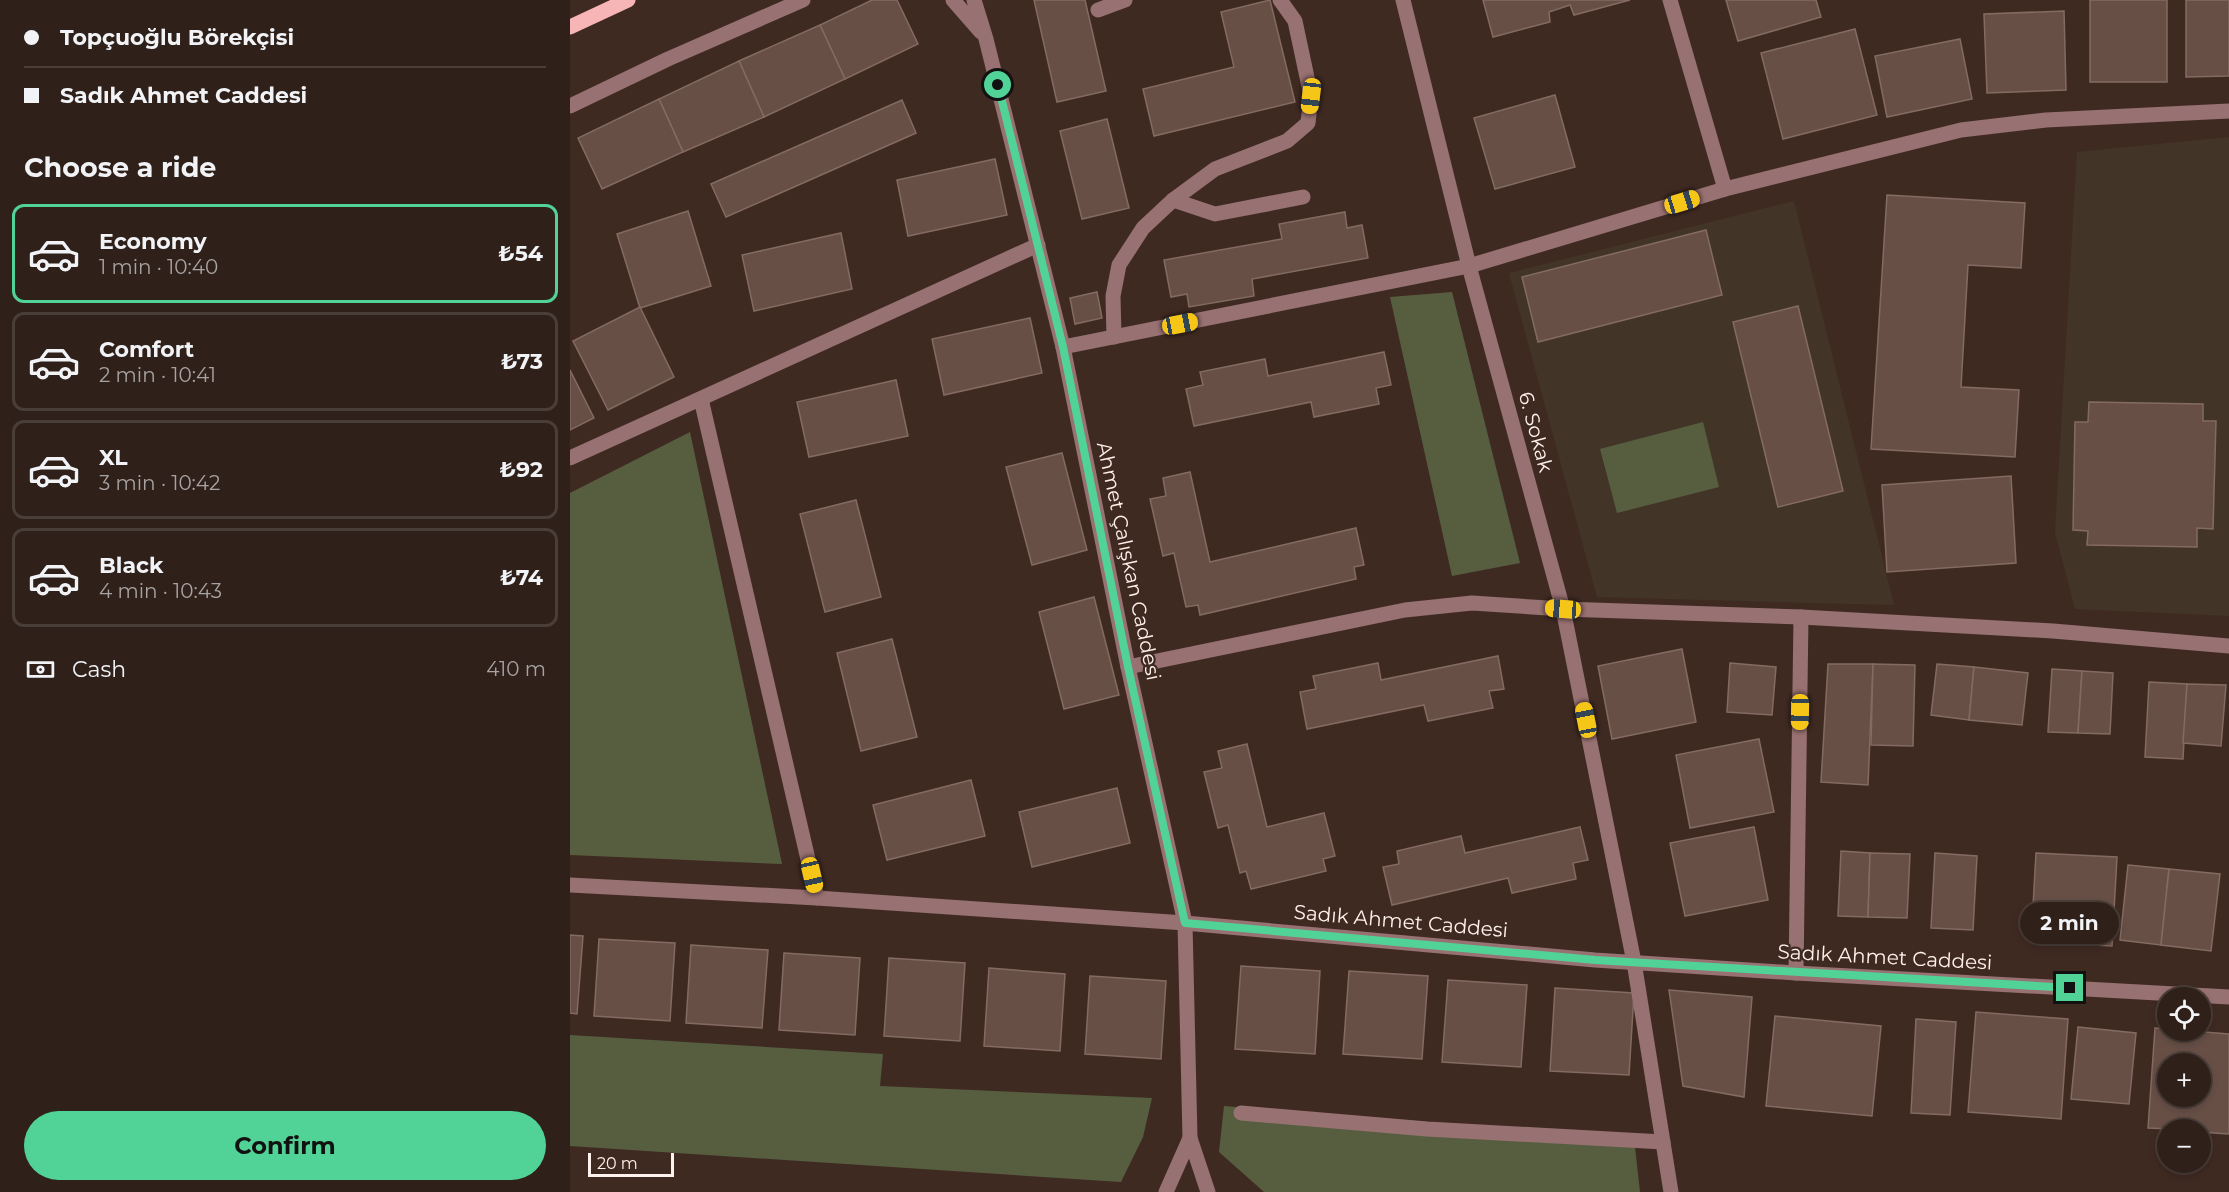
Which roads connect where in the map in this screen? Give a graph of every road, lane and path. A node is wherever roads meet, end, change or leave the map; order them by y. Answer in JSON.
{"nodes":[{"id":1,"x":803,"y":0,"type":"edge"},
{"id":2,"x":953,"y":0,"type":"edge"},
{"id":3,"x":974,"y":0,"type":"edge"},
{"id":4,"x":1125,"y":0,"type":"edge"},
{"id":5,"x":1280,"y":0,"type":"edge"},
{"id":6,"x":1403,"y":0,"type":"edge"},
{"id":7,"x":1670,"y":0,"type":"edge"},
{"id":8,"x":623,"y":1,"type":"edge"},
{"id":9,"x":1098,"y":10,"type":"dead end"},
{"id":10,"x":570,"y":27,"type":"edge"},
{"id":11,"x":987,"y":39,"type":"junction"},
{"id":12,"x":570,"y":106,"type":"edge"},
{"id":13,"x":2229,"y":111,"type":"edge"},
{"id":14,"x":1725,"y":189,"type":"junction"},
{"id":15,"x":1303,"y":197,"type":"dead end"},
{"id":16,"x":1173,"y":200,"type":"junction"},
{"id":17,"x":1038,"y":246,"type":"junction"},
{"id":18,"x":1468,"y":266,"type":"junction"},
{"id":19,"x":1114,"y":337,"type":"junction"},
{"id":20,"x":1063,"y":347,"type":"junction"},
{"id":21,"x":701,"y":399,"type":"junction"},
{"id":22,"x":570,"y":458,"type":"edge"},
{"id":23,"x":1563,"y":609,"type":"junction"},
{"id":24,"x":1801,"y":617,"type":"junction"},
{"id":25,"x":2229,"y":645,"type":"edge"},
{"id":26,"x":1128,"y":667,"type":"junction"},
{"id":27,"x":570,"y":885,"type":"edge"},
{"id":28,"x":817,"y":898,"type":"junction"},
{"id":29,"x":1185,"y":923,"type":"junction"},
{"id":30,"x":1634,"y":962,"type":"junction"},
{"id":31,"x":1796,"y":973,"type":"junction"},
{"id":32,"x":2229,"y":997,"type":"edge"},
{"id":33,"x":1241,"y":1113,"type":"dead end"},
{"id":34,"x":1190,"y":1138,"type":"junction"},
{"id":35,"x":1663,"y":1142,"type":"junction"},
{"id":36,"x":1166,"y":1192,"type":"edge"},
{"id":37,"x":1208,"y":1192,"type":"edge"},
{"id":38,"x":1671,"y":1192,"type":"edge"}],
"edges":[{"from":1,"to":12,"type":"street"},
{"from":2,"to":11,"type":"street"},
{"from":3,"to":11,"type":"street","name":"Ahmet Çalışkan Caddesi"},
{"from":4,"to":9,"type":"street"},
{"from":5,"to":16,"type":"street"},
{"from":6,"to":18,"type":"street","name":"6. Sokak"},
{"from":7,"to":14,"type":"street"},
{"from":8,"to":10,"type":"main road"},
{"from":11,"to":17,"type":"street","name":"Ahmet Çalışkan Caddesi"},
{"from":13,"to":14,"type":"street"},
{"from":14,"to":18,"type":"street"},
{"from":15,"to":16,"type":"street"},
{"from":16,"to":19,"type":"street"},
{"from":17,"to":20,"type":"street","name":"Ahmet Çalışkan Caddesi"},
{"from":17,"to":21,"type":"street"},
{"from":18,"to":19,"type":"street"},
{"from":18,"to":23,"type":"street","name":"6. Sokak"},
{"from":19,"to":20,"type":"street"},
{"from":20,"to":26,"type":"street","name":"Ahmet Çalışkan Caddesi"},
{"from":21,"to":22,"type":"street"},
{"from":21,"to":28,"type":"street"},
{"from":23,"to":24,"type":"street"},
{"from":23,"to":26,"type":"street"},
{"from":23,"to":30,"type":"street","name":"6. Sokak"},
{"from":24,"to":25,"type":"street"},
{"from":24,"to":31,"type":"street"},
{"from":26,"to":29,"type":"street","name":"Ahmet Çalışkan Caddesi"},
{"from":27,"to":28,"type":"street","name":"Sadık Ahmet Caddesi"},
{"from":28,"to":29,"type":"street","name":"Sadık Ahmet Caddesi"},
{"from":29,"to":30,"type":"street","name":"Sadık Ahmet Caddesi"},
{"from":29,"to":34,"type":"street","name":"Ahmet Çalışkan Caddesi"},
{"from":30,"to":31,"type":"street","name":"Sadık Ahmet Caddesi"},
{"from":30,"to":35,"type":"street","name":"6. Sokak"},
{"from":31,"to":32,"type":"street","name":"Sadık Ahmet Caddesi"},
{"from":33,"to":35,"type":"street"},
{"from":34,"to":36,"type":"street"},
{"from":34,"to":37,"type":"street"},
{"from":35,"to":38,"type":"street","name":"6. Sokak"}]}
